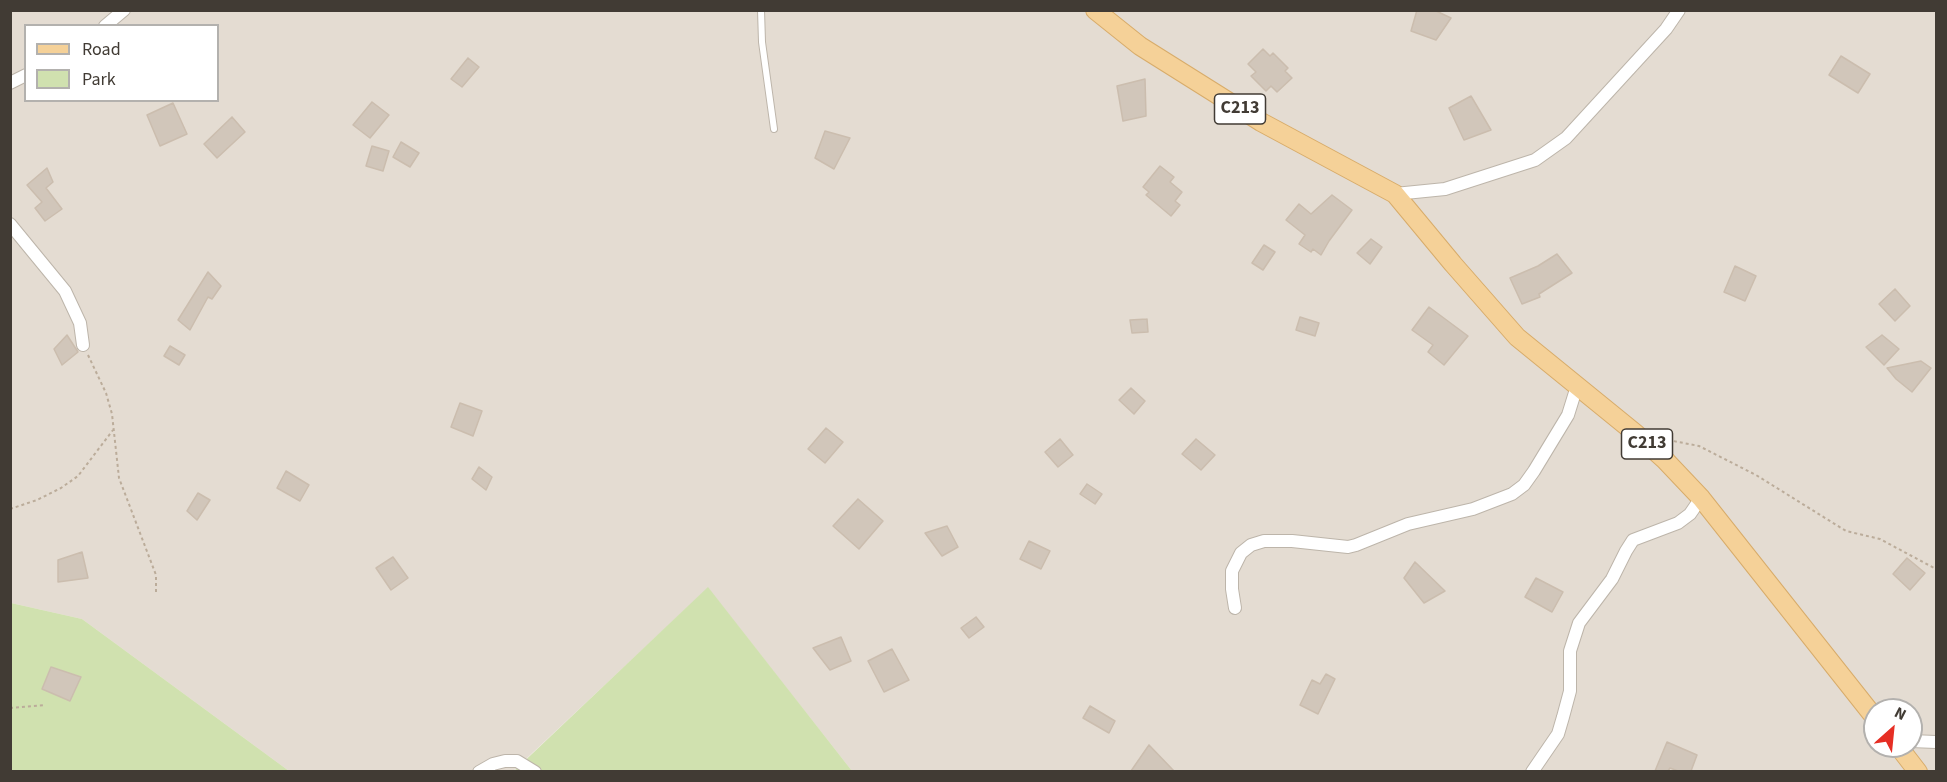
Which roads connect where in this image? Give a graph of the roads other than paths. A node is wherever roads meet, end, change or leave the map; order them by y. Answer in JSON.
{"nodes":[{"id":1,"x":124,"y":10,"type":"edge"},
{"id":2,"x":761,"y":10,"type":"edge"},
{"id":3,"x":1095,"y":10,"type":"edge"},
{"id":4,"x":1679,"y":10,"type":"edge"},
{"id":5,"x":107,"y":24,"type":"edge"},
{"id":6,"x":24,"y":76,"type":"edge"},
{"id":7,"x":10,"y":83,"type":"edge"},
{"id":8,"x":774,"y":129,"type":"dead end"},
{"id":9,"x":1395,"y":194,"type":"junction"},
{"id":10,"x":10,"y":224,"type":"edge"},
{"id":11,"x":83,"y":345,"type":"road end"},
{"id":12,"x":1577,"y":386,"type":"junction"},
{"id":13,"x":1701,"y":498,"type":"junction"},
{"id":14,"x":1235,"y":608,"type":"dead end"},
{"id":15,"x":1863,"y":702,"type":"edge"},
{"id":16,"x":1908,"y":758,"type":"edge"},
{"id":17,"x":479,"y":771,"type":"edge"},
{"id":18,"x":535,"y":771,"type":"edge"},
{"id":19,"x":1532,"y":771,"type":"edge"},
{"id":20,"x":1918,"y":771,"type":"edge"}],
"edges":[{"from":1,"to":5,"type":"street"},
{"from":2,"to":8,"type":"lane"},
{"from":3,"to":9,"type":"main road","number":"C213"},
{"from":4,"to":9,"type":"street"},
{"from":6,"to":7,"type":"street"},
{"from":9,"to":12,"type":"main road","number":"C213"},
{"from":10,"to":11,"type":"street"},
{"from":12,"to":13,"type":"main road","number":"C213"},
{"from":12,"to":14,"type":"street"},
{"from":13,"to":15,"type":"main road","number":"C213"},
{"from":13,"to":19,"type":"street"},
{"from":16,"to":20,"type":"main road"},
{"from":17,"to":18,"type":"street"}]}
